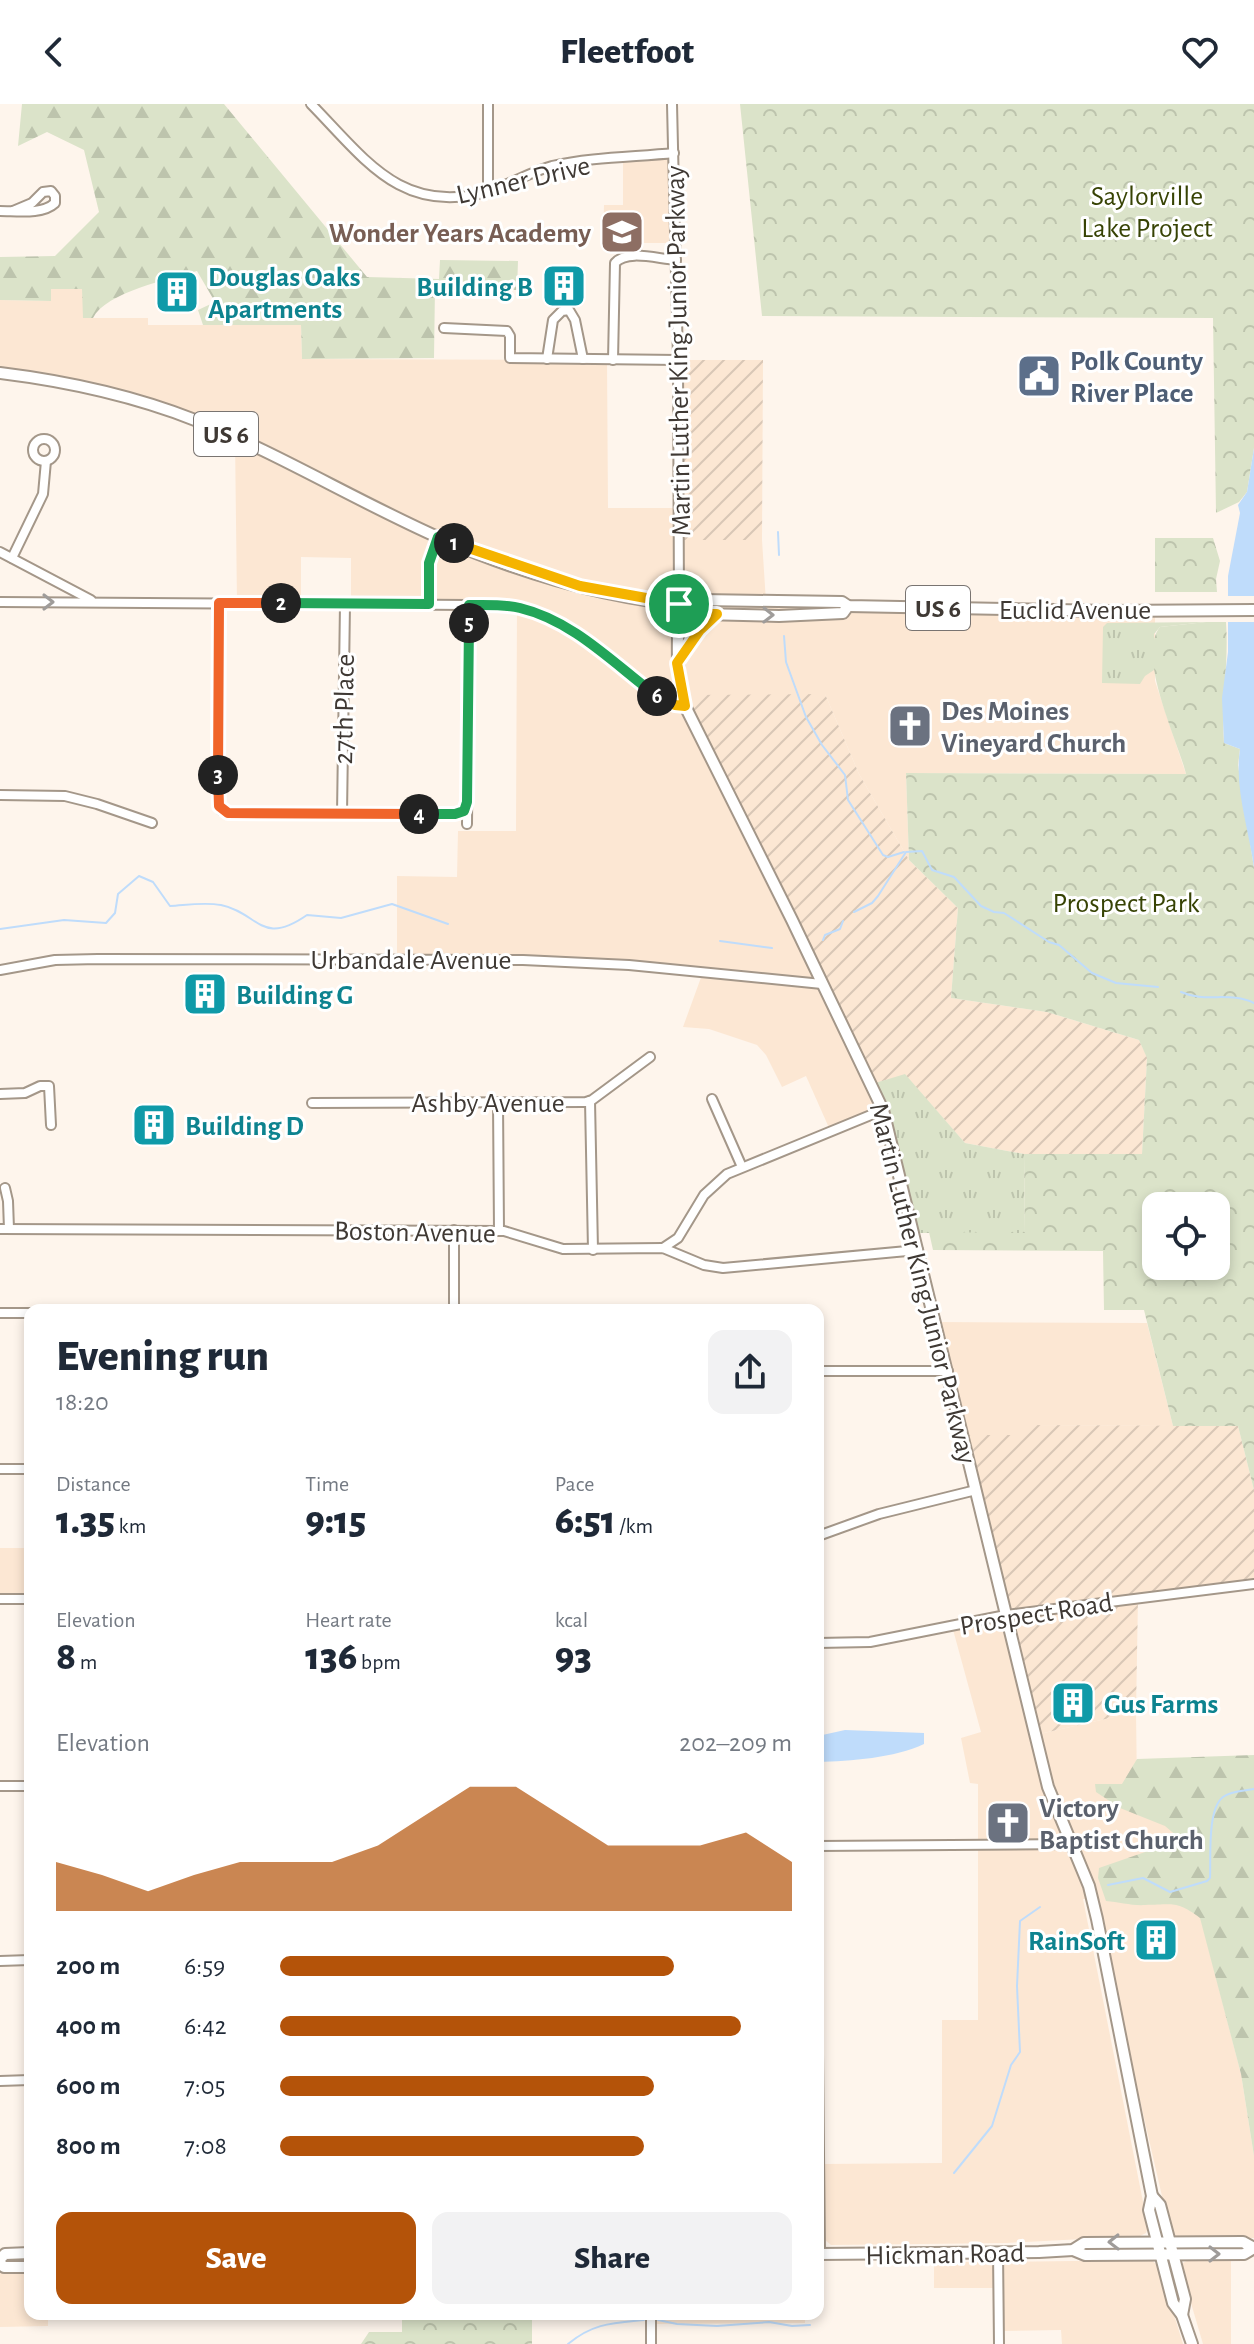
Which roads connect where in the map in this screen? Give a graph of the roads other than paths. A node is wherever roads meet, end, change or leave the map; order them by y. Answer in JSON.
{"nodes":[{"id":1,"x":311,"y":104,"type":"edge"},
{"id":2,"x":488,"y":104,"type":"edge"},
{"id":3,"x":672,"y":104,"type":"edge"},
{"id":4,"x":674,"y":153,"type":"junction"},
{"id":5,"x":488,"y":191,"type":"junction"},
{"id":6,"x":0,"y":211,"type":"edge"},
{"id":7,"x":13,"y":211,"type":"junction"},
{"id":8,"x":676,"y":260,"type":"junction"},
{"id":9,"x":444,"y":328,"type":"dead end"},
{"id":10,"x":547,"y":359,"type":"junction"},
{"id":11,"x":583,"y":359,"type":"junction"},
{"id":12,"x":613,"y":360,"type":"junction"},
{"id":13,"x":678,"y":360,"type":"junction"},
{"id":14,"x":0,"y":373,"type":"edge"},
{"id":15,"x":46,"y":461,"type":"dead end"},
{"id":16,"x":438,"y":537,"type":"junction"},
{"id":17,"x":0,"y":552,"type":"edge"},
{"id":18,"x":12,"y":558,"type":"junction"},
{"id":19,"x":0,"y":602,"type":"edge"},
{"id":20,"x":96,"y":602,"type":"junction"},
{"id":21,"x":219,"y":603,"type":"junction"},
{"id":22,"x":345,"y":604,"type":"junction"},
{"id":23,"x":429,"y":604,"type":"junction"},
{"id":24,"x":679,"y":604,"type":"junction"},
{"id":25,"x":469,"y":605,"type":"junction"},
{"id":26,"x":694,"y":606,"type":"junction"},
{"id":27,"x":848,"y":606,"type":"junction"},
{"id":28,"x":1254,"y":610,"type":"edge"},
{"id":29,"x":717,"y":614,"type":"junction"},
{"id":30,"x":677,"y":663,"type":"junction"},
{"id":31,"x":685,"y":706,"type":"junction"},
{"id":32,"x":0,"y":795,"type":"edge"},
{"id":33,"x":467,"y":802,"type":"junction"},
{"id":34,"x":342,"y":814,"type":"junction"},
{"id":35,"x":152,"y":823,"type":"dead end"},
{"id":36,"x":467,"y":824,"type":"dead end"},
{"id":37,"x":0,"y":970,"type":"edge"},
{"id":38,"x":822,"y":984,"type":"junction"},
{"id":39,"x":650,"y":1057,"type":"dead end"},
{"id":40,"x":0,"y":1094,"type":"edge"},
{"id":41,"x":712,"y":1099,"type":"dead end"},
{"id":42,"x":590,"y":1101,"type":"junction"},
{"id":43,"x":498,"y":1102,"type":"junction"},
{"id":44,"x":312,"y":1103,"type":"dead end"},
{"id":45,"x":883,"y":1110,"type":"junction"},
{"id":46,"x":51,"y":1125,"type":"dead end"},
{"id":47,"x":742,"y":1167,"type":"junction"},
{"id":48,"x":5,"y":1188,"type":"dead end"},
{"id":49,"x":5,"y":1229,"type":"edge"},
{"id":50,"x":454,"y":1230,"type":"junction"},
{"id":51,"x":499,"y":1231,"type":"junction"},
{"id":52,"x":663,"y":1248,"type":"junction"},
{"id":53,"x":593,"y":1250,"type":"junction"},
{"id":54,"x":918,"y":1250,"type":"junction"},
{"id":55,"x":454,"y":1304,"type":"edge"},
{"id":56,"x":0,"y":1313,"type":"edge"},
{"id":57,"x":24,"y":1313,"type":"edge"},
{"id":58,"x":824,"y":1371,"type":"edge"},
{"id":59,"x":948,"y":1371,"type":"junction"},
{"id":60,"x":0,"y":1469,"type":"edge"},
{"id":61,"x":24,"y":1469,"type":"edge"},
{"id":62,"x":976,"y":1490,"type":"junction"},
{"id":63,"x":824,"y":1534,"type":"edge"},
{"id":64,"x":1254,"y":1584,"type":"edge"},
{"id":65,"x":0,"y":1599,"type":"edge"},
{"id":66,"x":24,"y":1599,"type":"edge"},
{"id":67,"x":1006,"y":1615,"type":"junction"},
{"id":68,"x":824,"y":1643,"type":"edge"},
{"id":69,"x":0,"y":1786,"type":"edge"},
{"id":70,"x":24,"y":1786,"type":"edge"},
{"id":71,"x":1071,"y":1844,"type":"junction"},
{"id":72,"x":824,"y":1846,"type":"edge"},
{"id":73,"x":24,"y":1960,"type":"edge"},
{"id":74,"x":0,"y":1961,"type":"edge"},
{"id":75,"x":24,"y":2080,"type":"edge"},
{"id":76,"x":0,"y":2081,"type":"edge"},
{"id":77,"x":1163,"y":2242,"type":"junction"},
{"id":78,"x":1254,"y":2248,"type":"edge"},
{"id":79,"x":1073,"y":2250,"type":"junction"},
{"id":80,"x":998,"y":2252,"type":"junction"},
{"id":81,"x":24,"y":2253,"type":"edge"},
{"id":82,"x":824,"y":2254,"type":"edge"},
{"id":83,"x":1166,"y":2254,"type":"junction"},
{"id":84,"x":0,"y":2261,"type":"edge"},
{"id":85,"x":24,"y":2267,"type":"edge"},
{"id":86,"x":651,"y":2320,"type":"edge"},
{"id":87,"x":651,"y":2344,"type":"edge"},
{"id":88,"x":999,"y":2344,"type":"edge"},
{"id":89,"x":1192,"y":2344,"type":"edge"}],
"edges":[{"from":1,"to":5,"type":"street","name":"Lynner Drive"},
{"from":2,"to":5,"type":"street"},
{"from":3,"to":4,"type":"street","name":"Martin Luther King Junior Parkway"},
{"from":4,"to":5,"type":"street","name":"Lynner Drive"},
{"from":4,"to":8,"type":"street","name":"Martin Luther King Junior Parkway"},
{"from":6,"to":7,"type":"street"},
{"from":7,"to":7,"type":"street"},
{"from":8,"to":12,"type":"street"},
{"from":8,"to":13,"type":"street","name":"Martin Luther King Junior Parkway"},
{"from":9,"to":10,"type":"street"},
{"from":10,"to":11,"type":"street"},
{"from":10,"to":11,"type":"street"},
{"from":11,"to":12,"type":"street"},
{"from":12,"to":13,"type":"street"},
{"from":13,"to":24,"type":"street","name":"Martin Luther King Junior Parkway"},
{"from":14,"to":16,"type":"main road","number":"US 6"},
{"from":15,"to":18,"type":"street"},
{"from":16,"to":23,"type":"street"},
{"from":16,"to":24,"type":"main road","number":"US 6"},
{"from":17,"to":18,"type":"street"},
{"from":18,"to":20,"type":"street"},
{"from":19,"to":20,"type":"street","one_way":true},
{"from":20,"to":21,"type":"street"},
{"from":21,"to":22,"type":"street"},
{"from":21,"to":34,"type":"street"},
{"from":22,"to":23,"type":"street"},
{"from":22,"to":34,"type":"street","name":"27th Place"},
{"from":23,"to":25,"type":"street"},
{"from":24,"to":26,"type":"main road","name":"Euclid Avenue","number":"US 6"},
{"from":24,"to":30,"type":"main road","name":"Martin Luther King Junior Parkway"},
{"from":25,"to":31,"type":"street"},
{"from":25,"to":33,"type":"street"},
{"from":26,"to":27,"type":"main road","name":"Euclid Avenue","number":"US 6"},
{"from":26,"to":29,"type":"main road","name":"Euclid Avenue","number":"US 6"},
{"from":27,"to":28,"type":"main road","name":"Euclid Avenue","number":"US 6"},
{"from":29,"to":27,"type":"main road","name":"Euclid Avenue","number":"US 6","one_way":true},
{"from":29,"to":30,"type":"main road"},
{"from":30,"to":31,"type":"main road","name":"Martin Luther King Junior Parkway"},
{"from":31,"to":38,"type":"main road","name":"Martin Luther King Junior Parkway"},
{"from":32,"to":35,"type":"street"},
{"from":33,"to":34,"type":"street"},
{"from":33,"to":36,"type":"street"},
{"from":37,"to":38,"type":"street","name":"Urbandale Avenue"},
{"from":38,"to":45,"type":"main road","name":"Martin Luther King Junior Parkway"},
{"from":39,"to":42,"type":"street","name":"Ashby Avenue"},
{"from":40,"to":46,"type":"street"},
{"from":41,"to":47,"type":"street"},
{"from":42,"to":43,"type":"street","name":"Ashby Avenue"},
{"from":42,"to":53,"type":"street"},
{"from":43,"to":44,"type":"street","name":"Ashby Avenue"},
{"from":43,"to":51,"type":"street"},
{"from":45,"to":47,"type":"street"},
{"from":45,"to":54,"type":"main road","name":"Martin Luther King Junior Parkway"},
{"from":47,"to":52,"type":"street"},
{"from":48,"to":49,"type":"street"},
{"from":49,"to":50,"type":"street","name":"Boston Avenue"},
{"from":50,"to":51,"type":"street","name":"Boston Avenue"},
{"from":50,"to":55,"type":"street"},
{"from":51,"to":53,"type":"street","name":"Boston Avenue"},
{"from":52,"to":53,"type":"street","name":"Boston Avenue"},
{"from":52,"to":54,"type":"street","name":"Boston Avenue"},
{"from":54,"to":59,"type":"main road","name":"Martin Luther King Junior Parkway"},
{"from":56,"to":57,"type":"street"},
{"from":58,"to":59,"type":"street"},
{"from":59,"to":62,"type":"main road","name":"Martin Luther King Junior Parkway"},
{"from":60,"to":61,"type":"street"},
{"from":62,"to":63,"type":"street"},
{"from":62,"to":67,"type":"main road","name":"Martin Luther King Junior Parkway"},
{"from":64,"to":67,"type":"street","name":"Prospect Road"},
{"from":65,"to":66,"type":"street"},
{"from":67,"to":68,"type":"street","name":"Prospect Road"},
{"from":67,"to":71,"type":"main road","name":"Martin Luther King Junior Parkway"},
{"from":69,"to":70,"type":"street"},
{"from":71,"to":72,"type":"street"},
{"from":71,"to":77,"type":"main road","name":"Martin Luther King Junior Parkway"},
{"from":73,"to":74,"type":"street"},
{"from":75,"to":76,"type":"street"},
{"from":77,"to":78,"type":"main road","name":"Hickman Road"},
{"from":77,"to":79,"type":"main road","name":"Hickman Road","one_way":true},
{"from":77,"to":83,"type":"main road","name":"Martin Luther King Junior Parkway"},
{"from":83,"to":78,"type":"main road","name":"Hickman Road","one_way":true},
{"from":79,"to":80,"type":"main road","name":"Hickman Road"},
{"from":79,"to":83,"type":"main road","name":"Hickman Road"},
{"from":80,"to":82,"type":"main road","name":"Hickman Road"},
{"from":80,"to":88,"type":"street"},
{"from":81,"to":84,"type":"main road"},
{"from":83,"to":89,"type":"main road","name":"Martin Luther King Junior Parkway"},
{"from":84,"to":85,"type":"main road"},
{"from":86,"to":87,"type":"street"}]}
